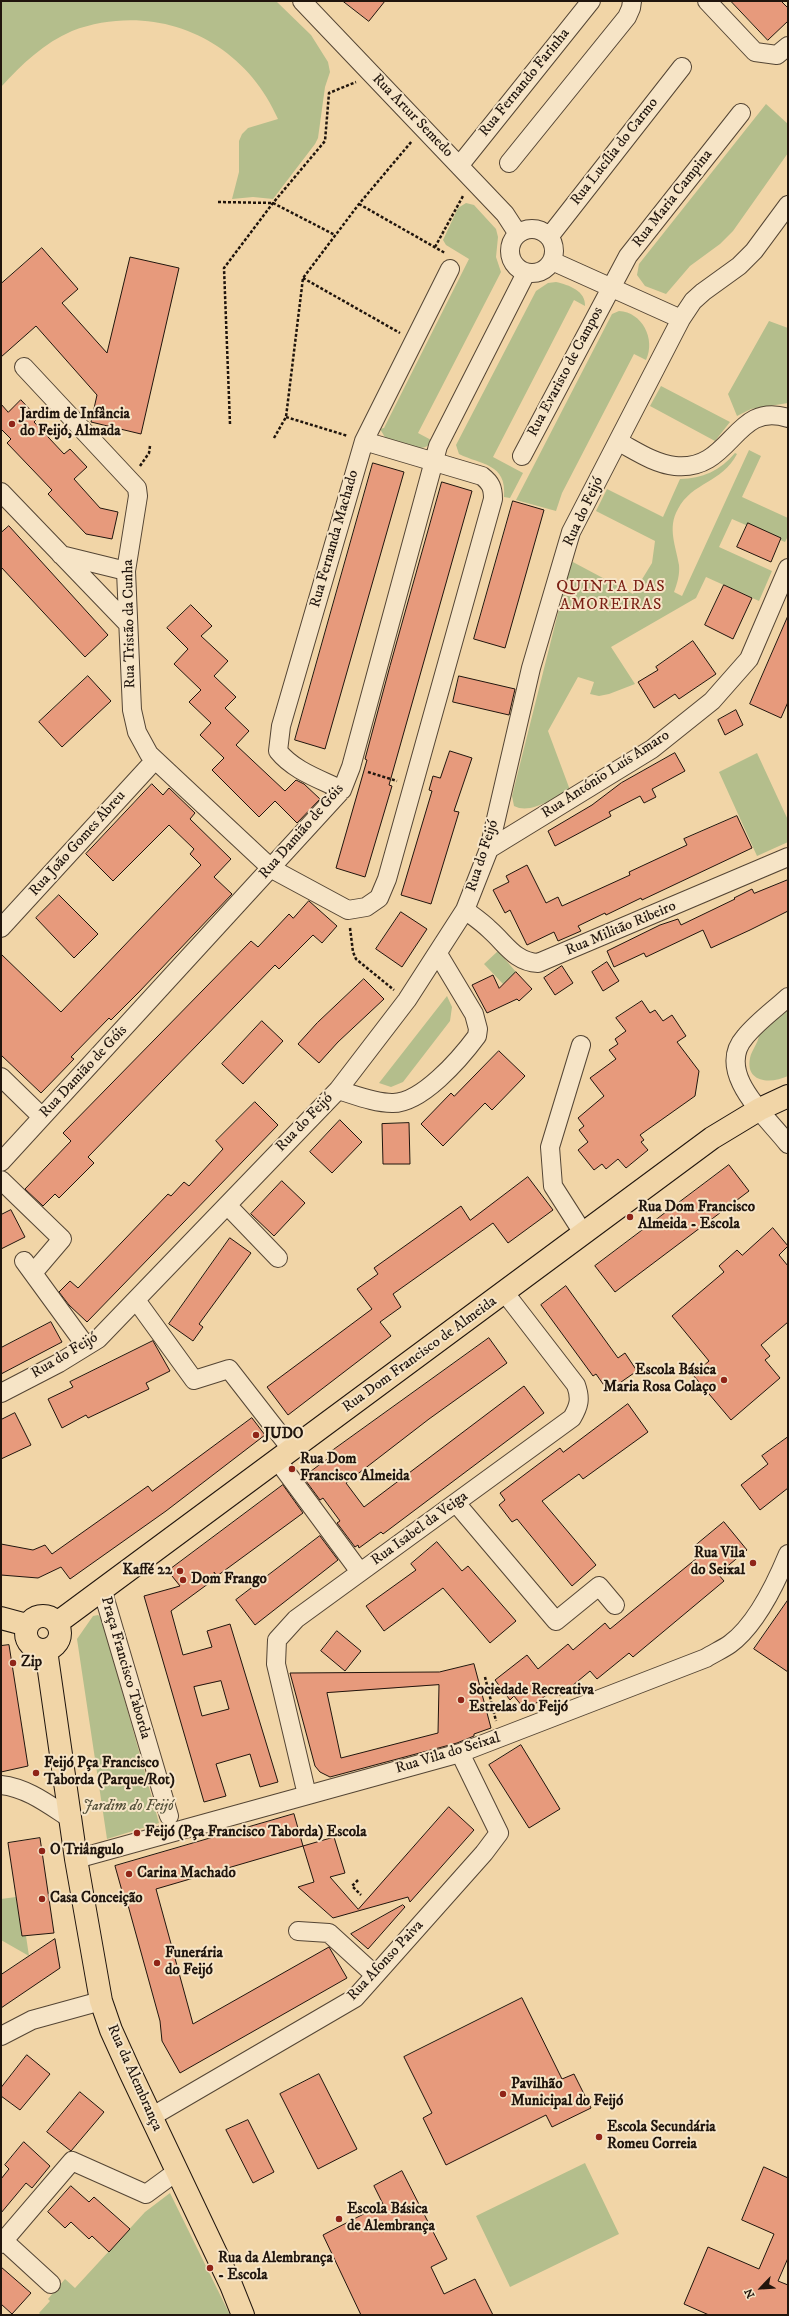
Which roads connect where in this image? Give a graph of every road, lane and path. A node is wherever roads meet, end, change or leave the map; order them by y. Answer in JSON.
{"nodes":[{"id":1,"x":302,"y":1,"type":"edge"},
{"id":2,"x":591,"y":1,"type":"edge"},
{"id":3,"x":632,"y":1,"type":"edge"},
{"id":4,"x":707,"y":1,"type":"edge"},
{"id":5,"x":788,"y":46,"type":"edge"},
{"id":6,"x":682,"y":67,"type":"dead end"},
{"id":7,"x":373,"y":75,"type":"junction"},
{"id":8,"x":741,"y":113,"type":"dead end"},
{"id":9,"x":423,"y":128,"type":"junction"},
{"id":10,"x":509,"y":163,"type":"dead end"},
{"id":11,"x":459,"y":166,"type":"junction"},
{"id":12,"x":472,"y":180,"type":"junction"},
{"id":13,"x":218,"y":202,"type":"dead end"},
{"id":14,"x":273,"y":203,"type":"junction"},
{"id":15,"x":359,"y":204,"type":"junction"},
{"id":16,"x":788,"y":205,"type":"edge"},
{"id":17,"x":518,"y":234,"type":"junction"},
{"id":18,"x":335,"y":235,"type":"junction"},
{"id":19,"x":549,"y":238,"type":"junction"},
{"id":20,"x":434,"y":247,"type":"junction"},
{"id":21,"x":552,"y":261,"type":"junction"},
{"id":22,"x":450,"y":269,"type":"joint"},
{"id":23,"x":526,"y":273,"type":"junction"},
{"id":24,"x":303,"y":278,"type":"junction"},
{"id":25,"x":611,"y":287,"type":"junction"},
{"id":26,"x":681,"y":319,"type":"junction"},
{"id":27,"x":414,"y":341,"type":"junction"},
{"id":28,"x":24,"y":367,"type":"dead end"},
{"id":29,"x":286,"y":417,"type":"junction"},
{"id":30,"x":788,"y":418,"type":"edge"},
{"id":31,"x":230,"y":424,"type":"dead end"},
{"id":32,"x":274,"y":438,"type":"dead end"},
{"id":33,"x":364,"y":441,"type":"junction"},
{"id":34,"x":619,"y":442,"type":"junction"},
{"id":35,"x":150,"y":446,"type":"dead end"},
{"id":36,"x":522,"y":456,"type":"dead end"},
{"id":37,"x":433,"y":462,"type":"junction"},
{"id":38,"x":131,"y":479,"type":"junction"},
{"id":39,"x":1,"y":492,"type":"edge"},
{"id":40,"x":61,"y":555,"type":"junction"},
{"id":41,"x":788,"y":568,"type":"edge"},
{"id":42,"x":126,"y":571,"type":"junction"},
{"id":43,"x":128,"y":624,"type":"junction"},
{"id":44,"x":155,"y":760,"type":"junction"},
{"id":45,"x":351,"y":767,"type":"junction"},
{"id":46,"x":413,"y":786,"type":"junction"},
{"id":47,"x":342,"y":790,"type":"junction"},
{"id":48,"x":489,"y":849,"type":"junction"},
{"id":49,"x":788,"y":857,"type":"edge"},
{"id":50,"x":272,"y":869,"type":"junction"},
{"id":51,"x":348,"y":910,"type":"junction"},
{"id":52,"x":465,"y":910,"type":"junction"},
{"id":53,"x":1,"y":928,"type":"edge"},
{"id":54,"x":438,"y":954,"type":"junction"},
{"id":55,"x":788,"y":997,"type":"edge"},
{"id":56,"x":407,"y":1000,"type":"junction"},
{"id":57,"x":581,"y":1045,"type":"dead end"},
{"id":58,"x":1,"y":1077,"type":"edge"},
{"id":59,"x":338,"y":1090,"type":"junction"},
{"id":60,"x":788,"y":1096,"type":"edge"},
{"id":61,"x":760,"y":1109,"type":"junction"},
{"id":62,"x":42,"y":1117,"type":"junction"},
{"id":63,"x":788,"y":1144,"type":"edge"},
{"id":64,"x":1,"y":1162,"type":"edge"},
{"id":65,"x":1,"y":1180,"type":"edge"},
{"id":66,"x":227,"y":1205,"type":"junction"},
{"id":67,"x":583,"y":1233,"type":"junction"},
{"id":68,"x":278,"y":1258,"type":"dead end"},
{"id":69,"x":505,"y":1293,"type":"junction"},
{"id":70,"x":136,"y":1300,"type":"junction"},
{"id":71,"x":86,"y":1346,"type":"junction"},
{"id":72,"x":1,"y":1393,"type":"edge"},
{"id":73,"x":285,"y":1456,"type":"junction"},
{"id":74,"x":456,"y":1503,"type":"junction"},
{"id":75,"x":788,"y":1554,"type":"edge"},
{"id":76,"x":360,"y":1572,"type":"junction"},
{"id":77,"x":102,"y":1589,"type":"junction"},
{"id":78,"x":615,"y":1605,"type":"dead end"},
{"id":79,"x":1,"y":1618,"type":"edge"},
{"id":80,"x":57,"y":1623,"type":"junction"},
{"id":81,"x":27,"y":1625,"type":"junction"},
{"id":82,"x":46,"y":1650,"type":"junction"},
{"id":83,"x":485,"y":1677,"type":"dead end"},
{"id":84,"x":498,"y":1726,"type":"dead end"},
{"id":85,"x":460,"y":1753,"type":"junction"},
{"id":86,"x":1,"y":1785,"type":"edge"},
{"id":87,"x":307,"y":1795,"type":"junction"},
{"id":88,"x":169,"y":1816,"type":"dead end"},
{"id":89,"x":71,"y":1819,"type":"junction"},
{"id":90,"x":76,"y":1859,"type":"junction"},
{"id":91,"x":358,"y":1880,"type":"dead end"},
{"id":92,"x":361,"y":1895,"type":"dead end"},
{"id":93,"x":298,"y":1931,"type":"dead end"},
{"id":94,"x":375,"y":1975,"type":"junction"},
{"id":95,"x":101,"y":2000,"type":"junction"},
{"id":96,"x":1,"y":2036,"type":"edge"},
{"id":97,"x":151,"y":2117,"type":"junction"},
{"id":98,"x":176,"y":2172,"type":"junction"},
{"id":99,"x":2,"y":2243,"type":"edge"},
{"id":100,"x":51,"y":2284,"type":"dead end"},
{"id":101,"x":231,"y":2285,"type":"junction"},
{"id":102,"x":243,"y":2315,"type":"edge"},
{"id":103,"x":255,"y":2315,"type":"edge"}],
"edges":[{"from":1,"to":7,"type":"street","name":"Rua Artur Semedo"},
{"from":2,"to":11,"type":"street","name":"Rua Fernando Farinha"},
{"from":3,"to":10,"type":"street"},
{"from":4,"to":5,"type":"street"},
{"from":6,"to":19,"type":"street","name":"Rua Lucília do Carmo"},
{"from":7,"to":9,"type":"street","name":"Rua Artur Semedo"},
{"from":7,"to":14,"type":"path"},
{"from":8,"to":25,"type":"street","name":"Rua Maria Campina"},
{"from":9,"to":11,"type":"street","name":"Rua Artur Semedo"},
{"from":9,"to":15,"type":"path"},
{"from":11,"to":12,"type":"street","name":"Rua Artur Semedo"},
{"from":12,"to":17,"type":"street","name":"Rua Artur Semedo"},
{"from":12,"to":20,"type":"path"},
{"from":13,"to":14,"type":"path"},
{"from":14,"to":18,"type":"path"},
{"from":14,"to":31,"type":"path"},
{"from":15,"to":18,"type":"path"},
{"from":15,"to":20,"type":"path"},
{"from":16,"to":26,"type":"street","name":"Rua do Feijó"},
{"from":17,"to":19,"type":"street"},
{"from":17,"to":23,"type":"street"},
{"from":18,"to":24,"type":"path"},
{"from":19,"to":21,"type":"street"},
{"from":20,"to":22,"type":"path"},
{"from":21,"to":23,"type":"street"},
{"from":21,"to":25,"type":"street"},
{"from":22,"to":27,"type":"street","name":"Rua Fernanda Machado"},
{"from":23,"to":37,"type":"street"},
{"from":24,"to":27,"type":"path"},
{"from":24,"to":29,"type":"path"},
{"from":25,"to":26,"type":"street"},
{"from":25,"to":36,"type":"street","name":"Rua Evaristo de Campos"},
{"from":26,"to":34,"type":"street","name":"Rua do Feijó"},
{"from":27,"to":33,"type":"street","name":"Rua Fernanda Machado"},
{"from":28,"to":38,"type":"street","name":"Rua Tristão da Cunha"},
{"from":29,"to":32,"type":"path"},
{"from":29,"to":33,"type":"path"},
{"from":30,"to":34,"type":"street"},
{"from":33,"to":37,"type":"street"},
{"from":33,"to":47,"type":"street","name":"Rua Fernanda Machado"},
{"from":34,"to":48,"type":"street","name":"Rua do Feijó"},
{"from":35,"to":38,"type":"path"},
{"from":37,"to":45,"type":"street","name":"Rua Damião de Góis"},
{"from":37,"to":46,"type":"street"},
{"from":38,"to":42,"type":"street","name":"Rua Tristão da Cunha"},
{"from":39,"to":40,"type":"street"},
{"from":40,"to":42,"type":"street"},
{"from":40,"to":43,"type":"street"},
{"from":41,"to":48,"type":"street","name":"Rua António Luís Amaro"},
{"from":42,"to":43,"type":"street","name":"Rua Tristão da Cunha"},
{"from":43,"to":44,"type":"street","name":"Rua Tristão da Cunha"},
{"from":44,"to":50,"type":"street","name":"Rua Tristão da Cunha"},
{"from":44,"to":53,"type":"street","name":"Rua João Gomes Abreu"},
{"from":45,"to":46,"type":"path"},
{"from":45,"to":47,"type":"street","name":"Rua Damião de Góis"},
{"from":46,"to":51,"type":"street"},
{"from":47,"to":50,"type":"street","name":"Rua Damião de Góis"},
{"from":48,"to":52,"type":"street","name":"Rua do Feijó"},
{"from":49,"to":52,"type":"street","name":"Rua Militão Ribeiro"},
{"from":50,"to":51,"type":"street","name":"Rua Tristão da Cunha"},
{"from":50,"to":62,"type":"street","name":"Rua Damião de Góis"},
{"from":51,"to":56,"type":"path"},
{"from":52,"to":54,"type":"street","name":"Rua do Feijó"},
{"from":54,"to":56,"type":"street","name":"Rua do Feijó"},
{"from":54,"to":59,"type":"street"},
{"from":55,"to":61,"type":"street"},
{"from":56,"to":59,"type":"street","name":"Rua do Feijó"},
{"from":57,"to":67,"type":"street"},
{"from":58,"to":62,"type":"street"},
{"from":59,"to":66,"type":"street","name":"Rua do Feijó"},
{"from":60,"to":61,"type":"main road","name":"Rua Dom Francisco de Almeida"},
{"from":61,"to":63,"type":"street"},
{"from":61,"to":67,"type":"main road","name":"Rua Dom Francisco de Almeida"},
{"from":62,"to":64,"type":"street","name":"Rua Damião de Góis"},
{"from":65,"to":71,"type":"street"},
{"from":66,"to":68,"type":"street"},
{"from":66,"to":70,"type":"street","name":"Rua do Feijó"},
{"from":67,"to":69,"type":"main road","name":"Rua Dom Francisco de Almeida"},
{"from":69,"to":73,"type":"main road","name":"Rua Dom Francisco de Almeida"},
{"from":69,"to":74,"type":"street","name":"Rua Isabel da Veiga"},
{"from":70,"to":71,"type":"street","name":"Rua do Feijó"},
{"from":70,"to":73,"type":"street"},
{"from":71,"to":72,"type":"street","name":"Rua do Feijó"},
{"from":73,"to":76,"type":"street"},
{"from":73,"to":77,"type":"main road","name":"Rua Dom Francisco de Almeida"},
{"from":74,"to":76,"type":"street","name":"Rua Isabel da Veiga"},
{"from":74,"to":78,"type":"street"},
{"from":75,"to":85,"type":"street","name":"Rua Vila do Seixal"},
{"from":76,"to":87,"type":"street","name":"Rua Isabel da Veiga"},
{"from":77,"to":80,"type":"main road","name":"Rua Dom Francisco de Almeida"},
{"from":77,"to":88,"type":"street","name":"Praça Francisco Taborda"},
{"from":79,"to":81,"type":"main road"},
{"from":80,"to":81,"type":"main road"},
{"from":80,"to":82,"type":"main road"},
{"from":81,"to":82,"type":"main road"},
{"from":82,"to":89,"type":"main road"},
{"from":83,"to":84,"type":"path"},
{"from":85,"to":87,"type":"street","name":"Rua Vila do Seixal"},
{"from":85,"to":94,"type":"street","name":"Rua Afonso Paiva"},
{"from":86,"to":89,"type":"street"},
{"from":87,"to":90,"type":"street","name":"Rua Vila do Seixal"},
{"from":89,"to":90,"type":"main road"},
{"from":90,"to":95,"type":"main road","name":"Rua da Alembrança"},
{"from":91,"to":92,"type":"path"},
{"from":93,"to":94,"type":"street"},
{"from":94,"to":97,"type":"street","name":"Rua Afonso Paiva"},
{"from":95,"to":96,"type":"street"},
{"from":95,"to":97,"type":"main road","name":"Rua da Alembrança"},
{"from":97,"to":98,"type":"main road","name":"Rua da Alembrança"},
{"from":98,"to":99,"type":"street"},
{"from":98,"to":101,"type":"main road","name":"Rua da Alembrança"},
{"from":99,"to":100,"type":"street"},
{"from":101,"to":102,"type":"main road","name":"Rua da Alembrança"},
{"from":101,"to":103,"type":"main road","name":"Rua da Alembrança"}]}
